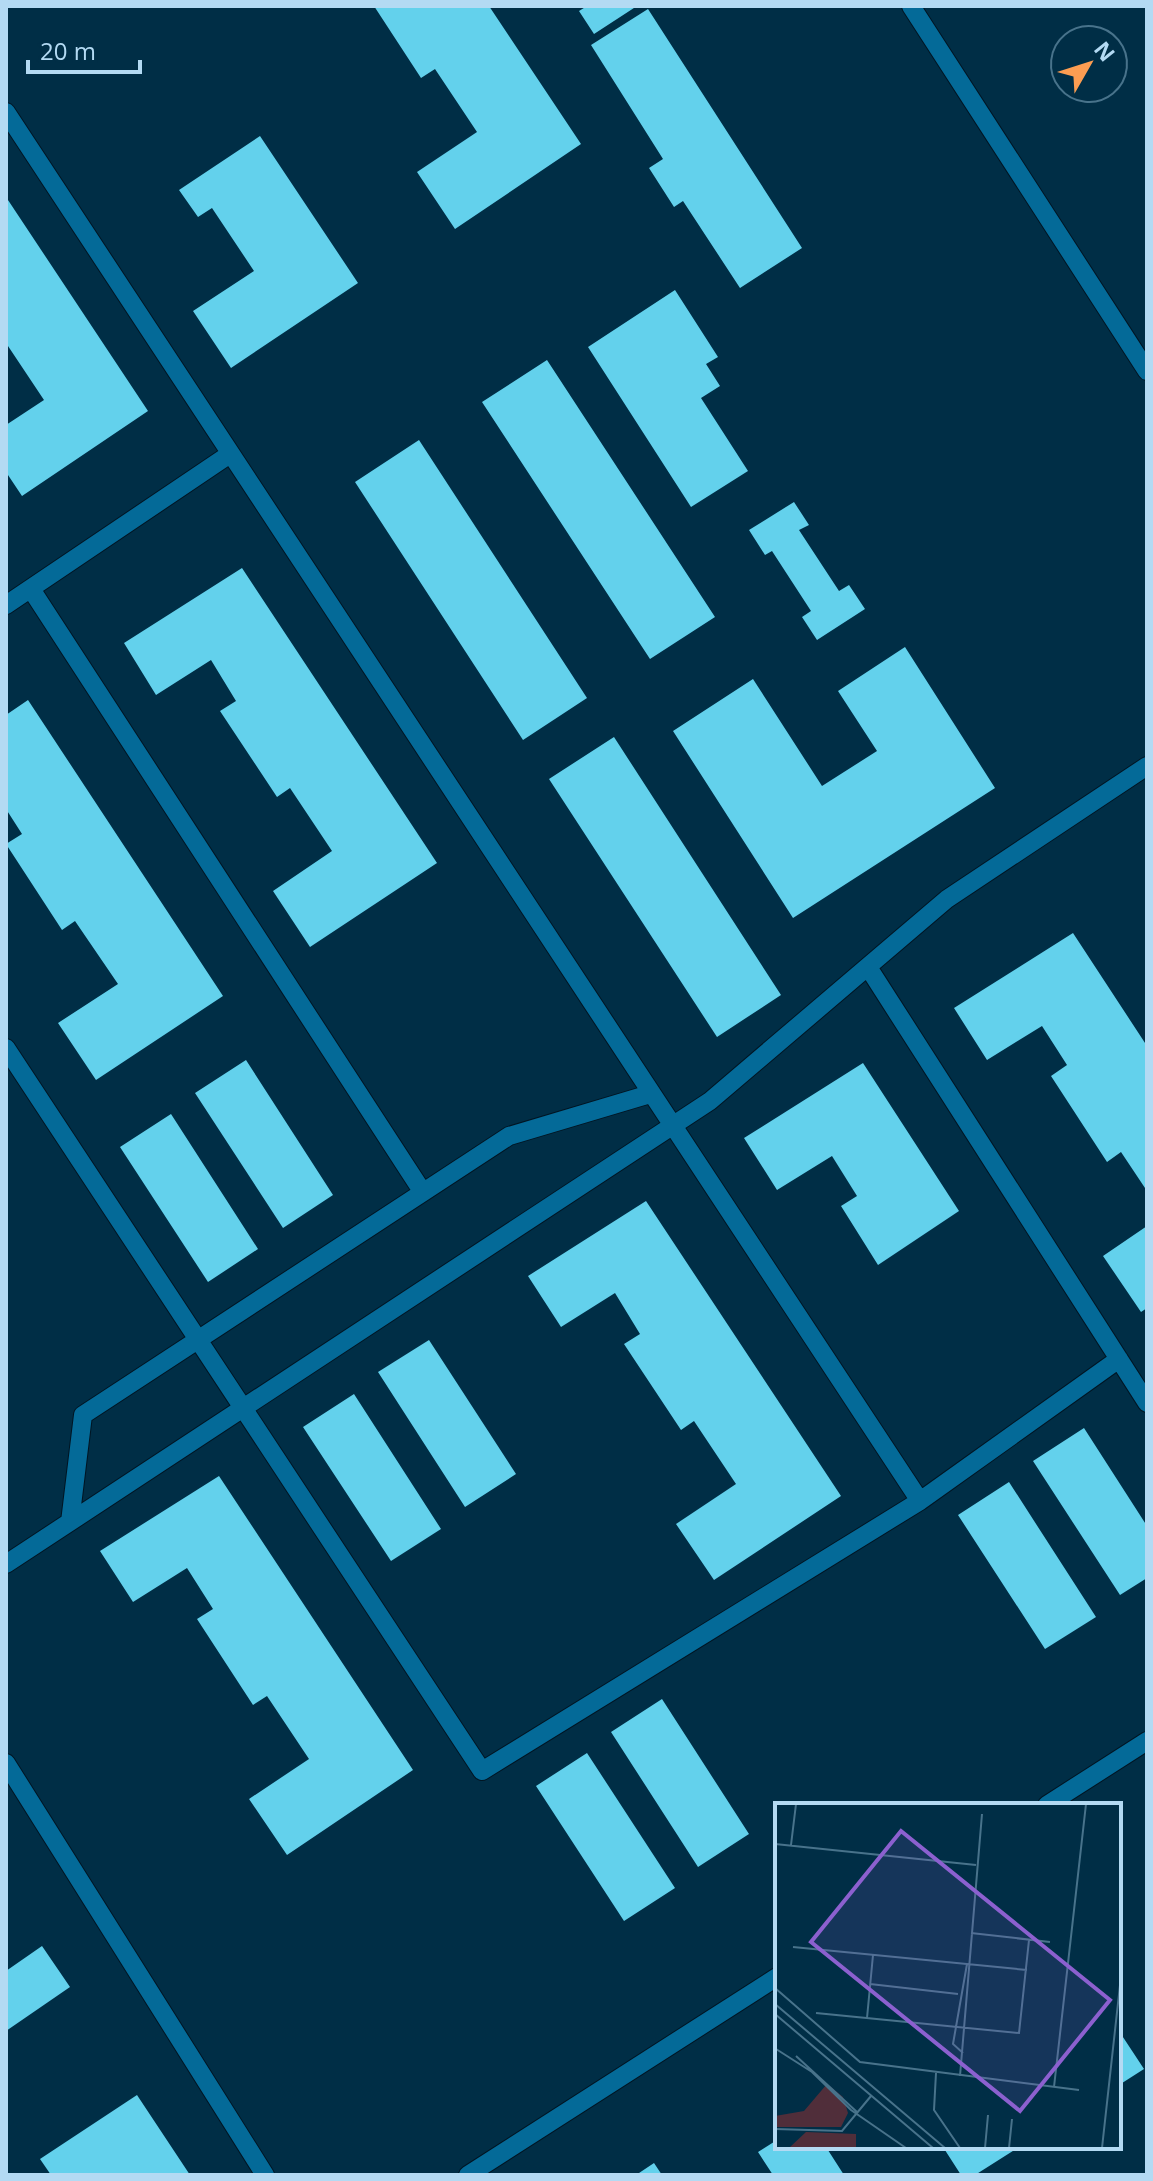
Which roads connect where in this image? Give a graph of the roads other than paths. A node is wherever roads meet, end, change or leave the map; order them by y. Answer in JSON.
{"nodes":[{"id":1,"x":911,"y":6,"type":"edge"},
{"id":2,"x":6,"y":112,"type":"edge"},
{"id":3,"x":1147,"y":371,"type":"edge"},
{"id":4,"x":230,"y":454,"type":"junction"},
{"id":5,"x":31,"y":589,"type":"junction"},
{"id":6,"x":6,"y":605,"type":"edge"},
{"id":7,"x":1147,"y":766,"type":"edge"},
{"id":8,"x":868,"y":967,"type":"junction"},
{"id":9,"x":6,"y":1048,"type":"edge"},
{"id":10,"x":650,"y":1094,"type":"junction"},
{"id":11,"x":671,"y":1126,"type":"junction"},
{"id":12,"x":422,"y":1191,"type":"junction"},
{"id":13,"x":197,"y":1340,"type":"junction"},
{"id":14,"x":1119,"y":1359,"type":"junction"},
{"id":15,"x":1147,"y":1403,"type":"edge"},
{"id":16,"x":241,"y":1409,"type":"junction"},
{"id":17,"x":920,"y":1501,"type":"junction"},
{"id":18,"x":70,"y":1522,"type":"junction"},
{"id":19,"x":6,"y":1564,"type":"edge"},
{"id":20,"x":1147,"y":1741,"type":"edge"},
{"id":21,"x":6,"y":1763,"type":"edge"},
{"id":22,"x":1050,"y":1803,"type":"edge"},
{"id":23,"x":775,"y":1978,"type":"edge"},
{"id":24,"x":265,"y":2175,"type":"edge"},
{"id":25,"x":468,"y":2175,"type":"edge"}],
"edges":[{"from":1,"to":3,"type":"lane"},
{"from":2,"to":4,"type":"lane"},
{"from":4,"to":5,"type":"lane"},
{"from":4,"to":10,"type":"lane"},
{"from":5,"to":6,"type":"lane"},
{"from":5,"to":12,"type":"lane"},
{"from":7,"to":8,"type":"lane"},
{"from":8,"to":11,"type":"lane"},
{"from":8,"to":14,"type":"lane"},
{"from":9,"to":13,"type":"lane"},
{"from":10,"to":11,"type":"lane"},
{"from":10,"to":12,"type":"lane"},
{"from":11,"to":16,"type":"lane"},
{"from":11,"to":17,"type":"lane"},
{"from":12,"to":13,"type":"lane"},
{"from":13,"to":16,"type":"lane"},
{"from":13,"to":18,"type":"lane"},
{"from":14,"to":15,"type":"lane"},
{"from":14,"to":17,"type":"lane"},
{"from":16,"to":17,"type":"lane"},
{"from":16,"to":18,"type":"lane"},
{"from":18,"to":19,"type":"lane"},
{"from":20,"to":22,"type":"lane"},
{"from":21,"to":24,"type":"lane"},
{"from":23,"to":25,"type":"lane"}]}
